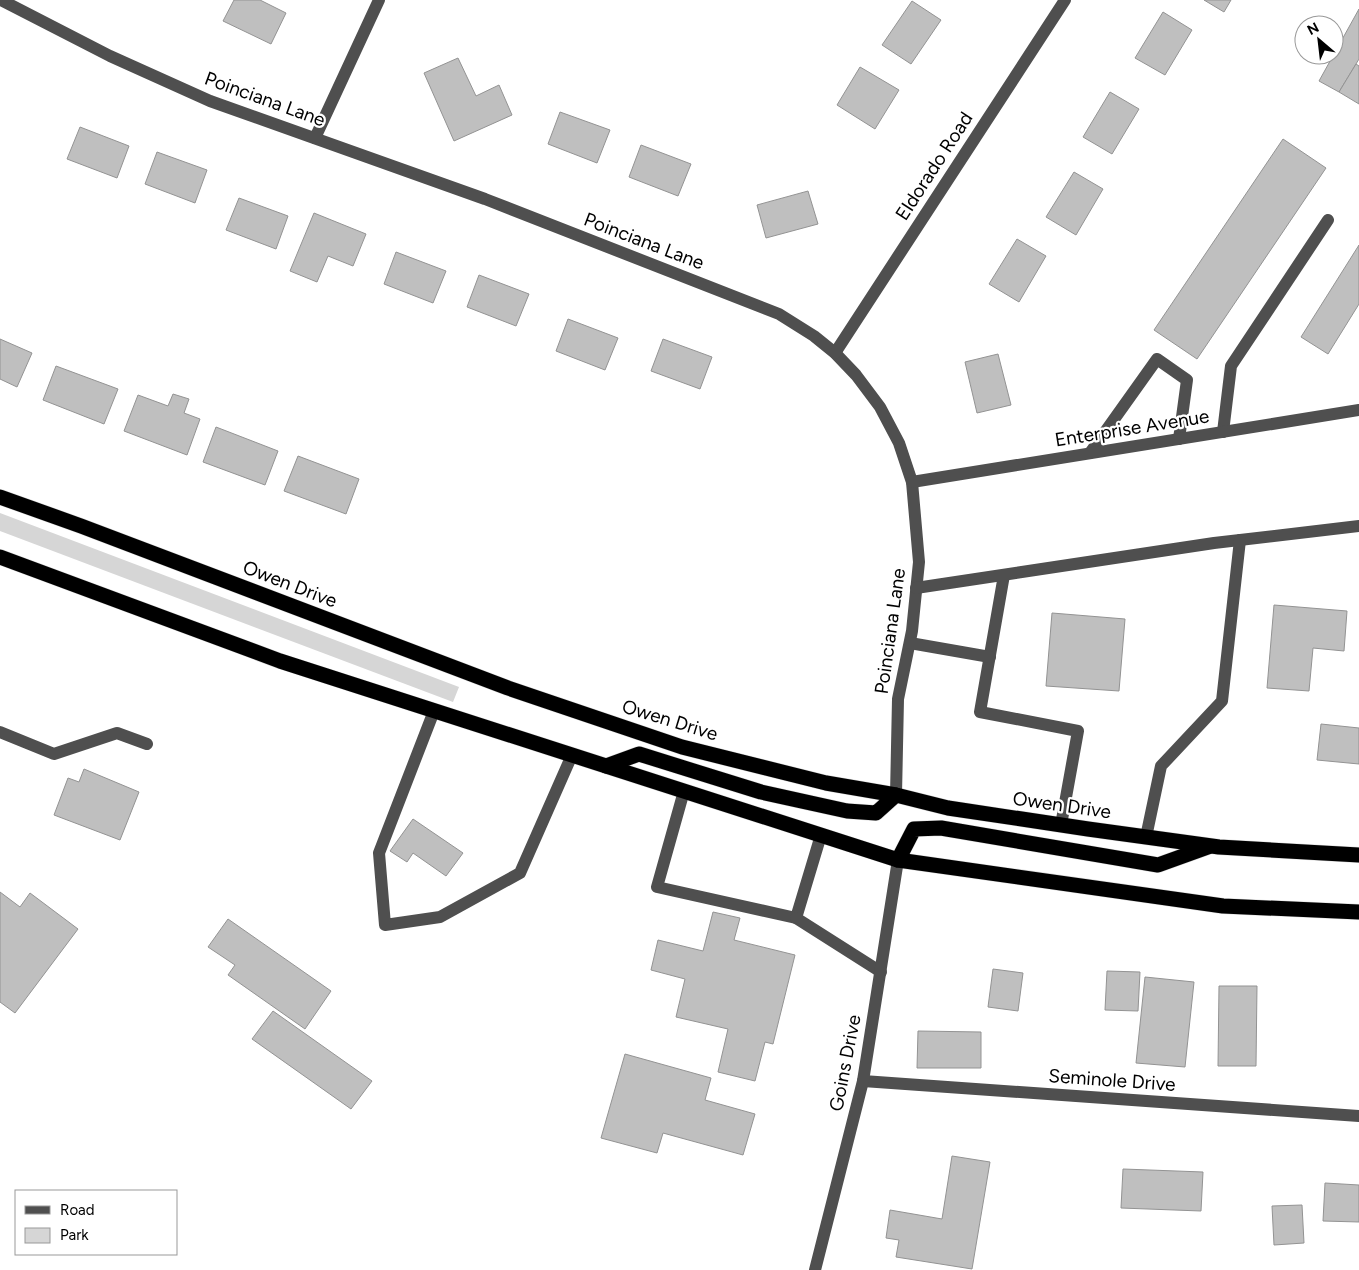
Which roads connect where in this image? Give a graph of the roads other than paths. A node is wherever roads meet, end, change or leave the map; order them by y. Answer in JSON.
{"nodes":[{"id":1,"x":1,"y":0,"type":"edge"},
{"id":2,"x":379,"y":0,"type":"edge"},
{"id":3,"x":1064,"y":0,"type":"edge"},
{"id":4,"x":315,"y":138,"type":"junction"},
{"id":5,"x":1328,"y":220,"type":"dead end"},
{"id":6,"x":835,"y":353,"type":"junction"},
{"id":7,"x":1359,"y":410,"type":"edge"},
{"id":8,"x":1223,"y":432,"type":"junction"},
{"id":9,"x":1178,"y":439,"type":"junction"},
{"id":10,"x":1090,"y":454,"type":"junction"},
{"id":11,"x":912,"y":482,"type":"junction"},
{"id":12,"x":0,"y":497,"type":"edge"},
{"id":13,"x":1359,"y":526,"type":"edge"},
{"id":14,"x":1240,"y":540,"type":"junction"},
{"id":15,"x":0,"y":557,"type":"edge"},
{"id":16,"x":1004,"y":575,"type":"junction"},
{"id":17,"x":916,"y":588,"type":"junction"},
{"id":18,"x":910,"y":643,"type":"junction"},
{"id":19,"x":990,"y":657,"type":"junction"},
{"id":20,"x":434,"y":711,"type":"junction"},
{"id":21,"x":0,"y":732,"type":"edge"},
{"id":22,"x":147,"y":744,"type":"dead end"},
{"id":23,"x":572,"y":755,"type":"junction"},
{"id":24,"x":606,"y":766,"type":"junction"},
{"id":25,"x":684,"y":791,"type":"junction"},
{"id":26,"x":896,"y":795,"type":"junction"},
{"id":27,"x":1062,"y":825,"type":"junction"},
{"id":28,"x":821,"y":835,"type":"junction"},
{"id":29,"x":1146,"y":837,"type":"junction"},
{"id":30,"x":1212,"y":846,"type":"junction"},
{"id":31,"x":1359,"y":854,"type":"edge"},
{"id":32,"x":898,"y":860,"type":"junction"},
{"id":33,"x":1359,"y":912,"type":"edge"},
{"id":34,"x":796,"y":918,"type":"junction"},
{"id":35,"x":880,"y":972,"type":"junction"},
{"id":36,"x":863,"y":1081,"type":"junction"},
{"id":37,"x":1359,"y":1116,"type":"edge"},
{"id":38,"x":816,"y":1270,"type":"edge"}],
"edges":[{"from":1,"to":4,"type":"street","name":"Poinciana Lane"},
{"from":2,"to":4,"type":"street"},
{"from":3,"to":6,"type":"street","name":"Eldorado Road"},
{"from":4,"to":6,"type":"street","name":"Poinciana Lane"},
{"from":5,"to":8,"type":"street"},
{"from":6,"to":11,"type":"street","name":"Poinciana Lane"},
{"from":7,"to":8,"type":"street","name":"Enterprise Avenue"},
{"from":8,"to":9,"type":"street","name":"Enterprise Avenue"},
{"from":9,"to":10,"type":"street","name":"Enterprise Avenue"},
{"from":9,"to":10,"type":"street"},
{"from":10,"to":11,"type":"street","name":"Enterprise Avenue"},
{"from":11,"to":17,"type":"street","name":"Poinciana Lane"},
{"from":12,"to":26,"type":"highway","name":"Owen Drive"},
{"from":13,"to":14,"type":"street"},
{"from":14,"to":16,"type":"street"},
{"from":14,"to":29,"type":"street"},
{"from":15,"to":20,"type":"highway"},
{"from":16,"to":17,"type":"street"},
{"from":16,"to":19,"type":"street"},
{"from":17,"to":18,"type":"street","name":"Poinciana Lane"},
{"from":18,"to":19,"type":"street"},
{"from":18,"to":26,"type":"street","name":"Poinciana Lane"},
{"from":19,"to":27,"type":"street"},
{"from":20,"to":23,"type":"highway"},
{"from":20,"to":23,"type":"street"},
{"from":21,"to":22,"type":"street"},
{"from":23,"to":24,"type":"highway"},
{"from":24,"to":25,"type":"highway"},
{"from":24,"to":26,"type":"highway"},
{"from":25,"to":28,"type":"highway"},
{"from":25,"to":34,"type":"street"},
{"from":26,"to":27,"type":"highway","name":"Owen Drive"},
{"from":27,"to":29,"type":"highway","name":"Owen Drive"},
{"from":28,"to":32,"type":"highway"},
{"from":28,"to":34,"type":"street"},
{"from":29,"to":30,"type":"highway","name":"Owen Drive"},
{"from":30,"to":31,"type":"highway","name":"Owen Drive"},
{"from":30,"to":32,"type":"highway"},
{"from":32,"to":33,"type":"highway"},
{"from":32,"to":35,"type":"street","name":"Goins Drive"},
{"from":34,"to":35,"type":"street"},
{"from":35,"to":36,"type":"street","name":"Goins Drive"},
{"from":36,"to":37,"type":"street","name":"Seminole Drive"},
{"from":36,"to":38,"type":"street","name":"Goins Drive"}]}
